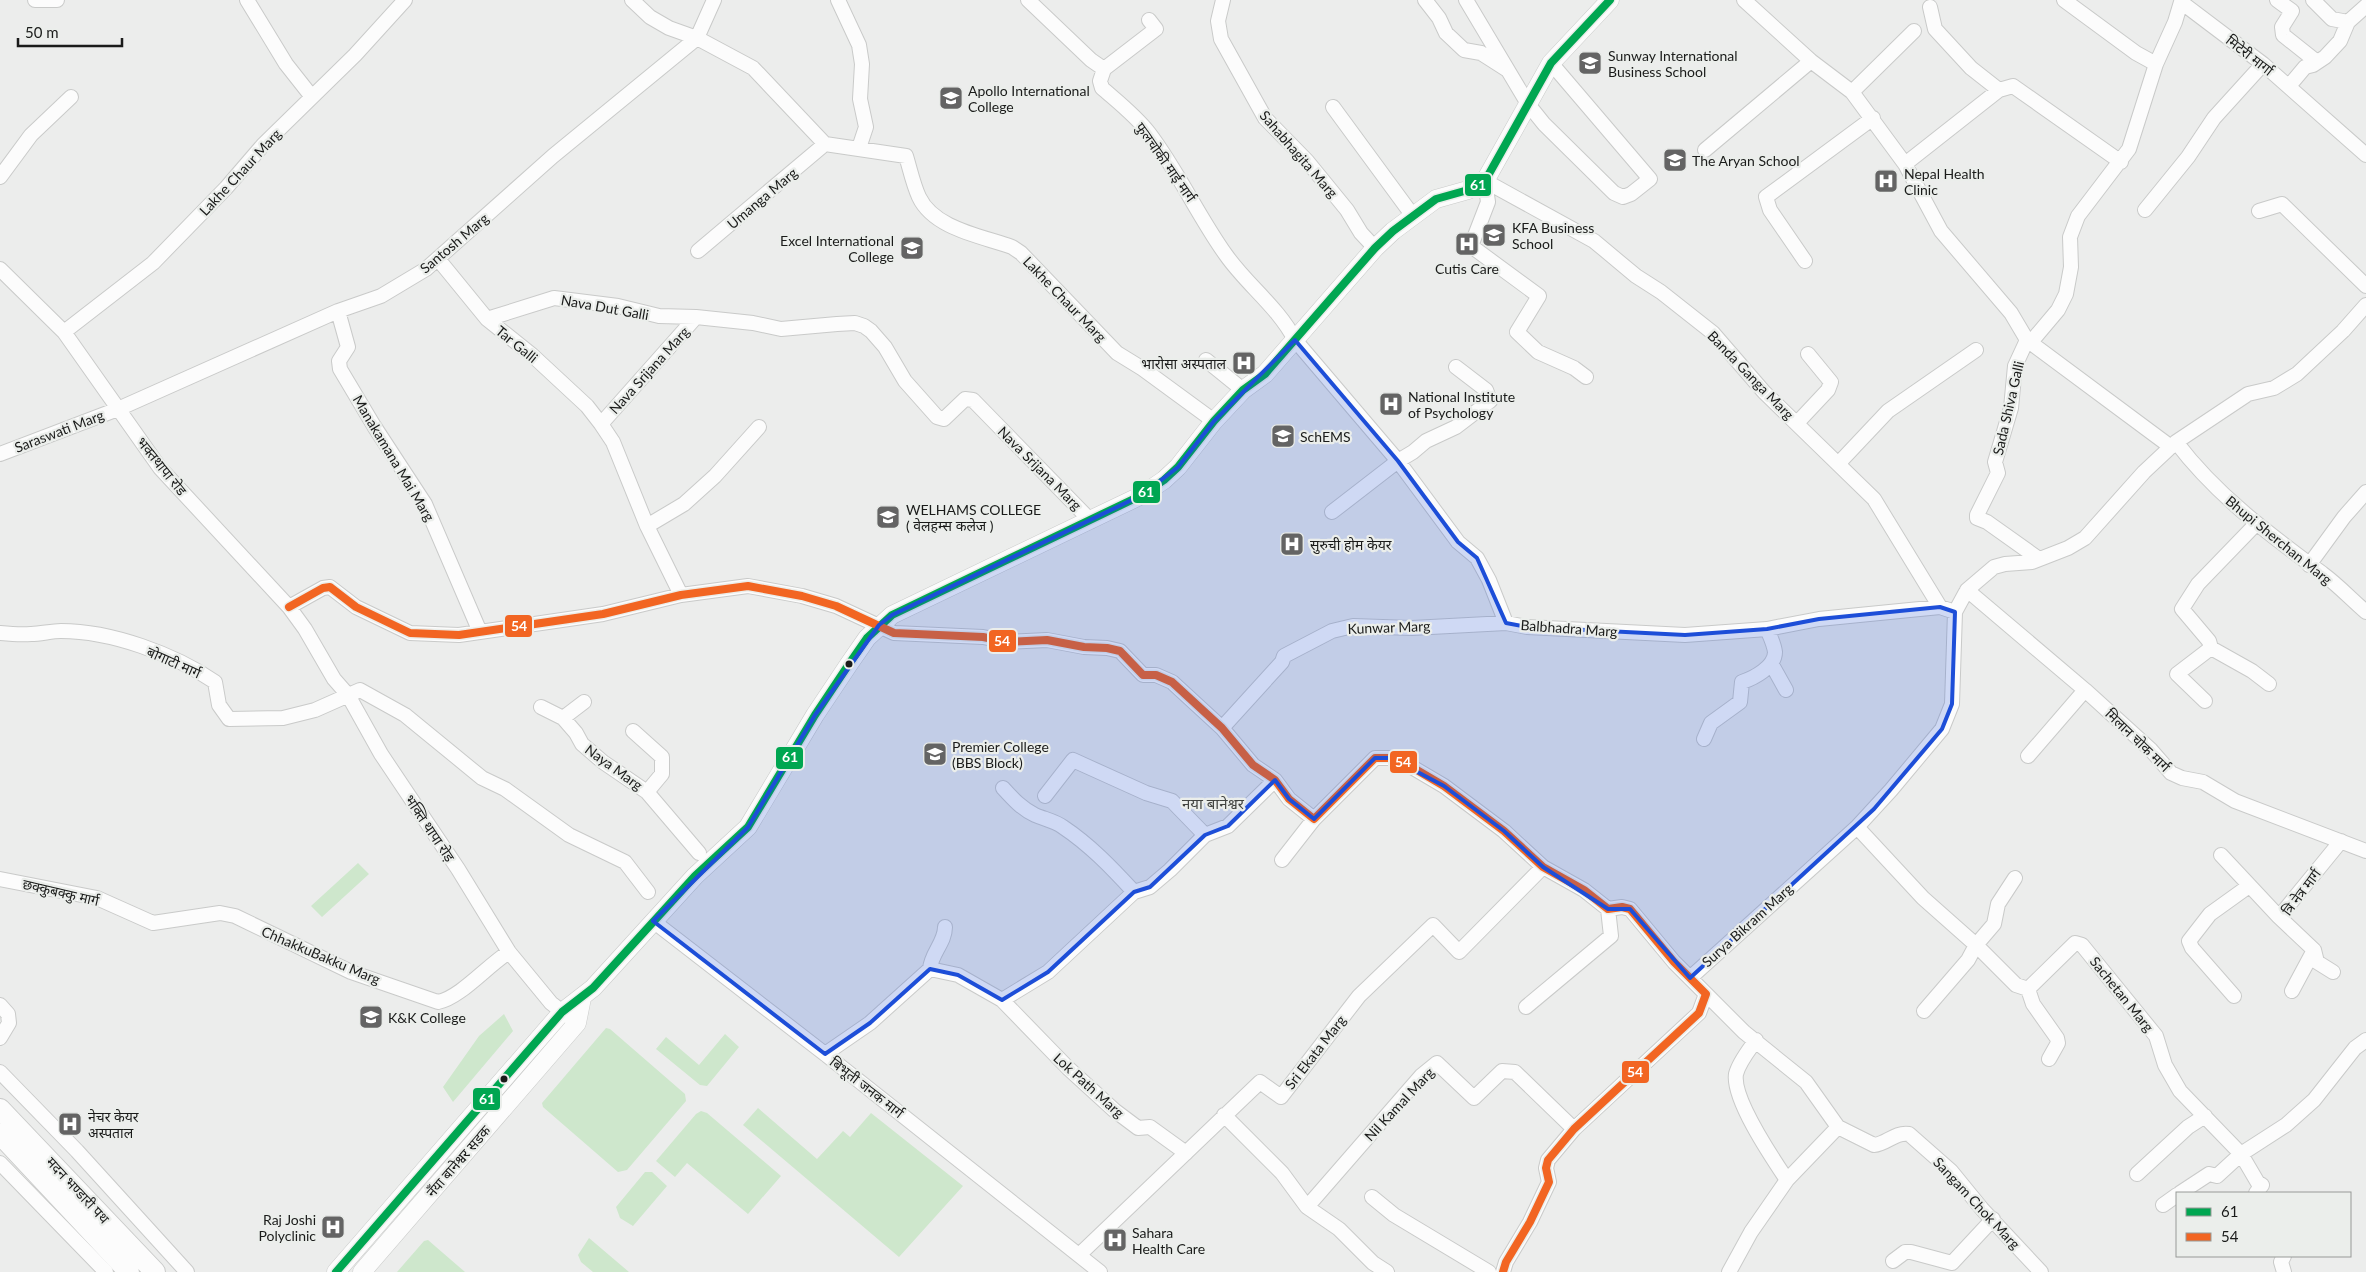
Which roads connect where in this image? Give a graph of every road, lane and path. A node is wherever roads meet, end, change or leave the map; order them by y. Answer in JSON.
{"nodes":[{"id":1,"x":35,"y":0,"type":"edge"},
{"id":2,"x":57,"y":0,"type":"edge"},
{"id":3,"x":247,"y":0,"type":"edge"},
{"id":4,"x":632,"y":0,"type":"edge"},
{"id":5,"x":714,"y":0,"type":"edge"},
{"id":6,"x":838,"y":0,"type":"edge"},
{"id":7,"x":1028,"y":0,"type":"edge"},
{"id":8,"x":1222,"y":0,"type":"edge"},
{"id":9,"x":1425,"y":0,"type":"edge"},
{"id":10,"x":1466,"y":0,"type":"edge"},
{"id":11,"x":1610,"y":0,"type":"edge"},
{"id":12,"x":1744,"y":0,"type":"edge"},
{"id":13,"x":2064,"y":0,"type":"edge"},
{"id":14,"x":2277,"y":0,"type":"edge"},
{"id":15,"x":2313,"y":0,"type":"edge"},
{"id":16,"x":398,"y":2,"type":"edge"},
{"id":17,"x":1930,"y":6,"type":"dead end"},
{"id":18,"x":2366,"y":6,"type":"edge"},
{"id":19,"x":1149,"y":20,"type":"dead end"},
{"id":20,"x":2348,"y":22,"type":"junction"},
{"id":21,"x":1914,"y":31,"type":"dead end"},
{"id":22,"x":697,"y":38,"type":"junction"},
{"id":23,"x":1811,"y":61,"type":"junction"},
{"id":24,"x":2317,"y":62,"type":"junction"},
{"id":25,"x":1551,"y":63,"type":"junction"},
{"id":26,"x":2156,"y":64,"type":"junction"},
{"id":27,"x":2263,"y":64,"type":"junction"},
{"id":28,"x":1104,"y":69,"type":"junction"},
{"id":29,"x":1510,"y":71,"type":"junction"},
{"id":30,"x":2289,"y":86,"type":"junction"},
{"id":31,"x":1999,"y":90,"type":"junction"},
{"id":32,"x":1852,"y":92,"type":"junction"},
{"id":33,"x":312,"y":96,"type":"junction"},
{"id":34,"x":71,"y":97,"type":"dead end"},
{"id":35,"x":1528,"y":104,"type":"junction"},
{"id":36,"x":1333,"y":107,"type":"dead end"},
{"id":37,"x":1873,"y":118,"type":"junction"},
{"id":38,"x":825,"y":144,"type":"junction"},
{"id":39,"x":859,"y":148,"type":"junction"},
{"id":40,"x":1705,"y":150,"type":"dead end"},
{"id":41,"x":2366,"y":155,"type":"edge"},
{"id":42,"x":2121,"y":162,"type":"junction"},
{"id":43,"x":1905,"y":164,"type":"junction"},
{"id":44,"x":0,"y":177,"type":"edge"},
{"id":45,"x":1485,"y":181,"type":"junction"},
{"id":46,"x":2145,"y":210,"type":"dead end"},
{"id":47,"x":2259,"y":211,"type":"dead end"},
{"id":48,"x":1413,"y":216,"type":"junction"},
{"id":49,"x":1375,"y":248,"type":"junction"},
{"id":50,"x":698,"y":251,"type":"dead end"},
{"id":51,"x":438,"y":259,"type":"junction"},
{"id":52,"x":1805,"y":261,"type":"dead end"},
{"id":53,"x":0,"y":269,"type":"edge"},
{"id":54,"x":2366,"y":286,"type":"edge"},
{"id":55,"x":2366,"y":305,"type":"edge"},
{"id":56,"x":338,"y":311,"type":"junction"},
{"id":57,"x":696,"y":317,"type":"junction"},
{"id":58,"x":487,"y":319,"type":"junction"},
{"id":59,"x":64,"y":332,"type":"junction"},
{"id":60,"x":1295,"y":340,"type":"junction"},
{"id":61,"x":2029,"y":341,"type":"junction"},
{"id":62,"x":1976,"y":350,"type":"dead end"},
{"id":63,"x":1808,"y":354,"type":"dead end"},
{"id":64,"x":1206,"y":360,"type":"dead end"},
{"id":65,"x":1456,"y":367,"type":"dead end"},
{"id":66,"x":1586,"y":377,"type":"dead end"},
{"id":67,"x":1243,"y":390,"type":"junction"},
{"id":68,"x":118,"y":409,"type":"junction"},
{"id":69,"x":1214,"y":421,"type":"junction"},
{"id":70,"x":1797,"y":423,"type":"junction"},
{"id":71,"x":600,"y":424,"type":"junction"},
{"id":72,"x":759,"y":428,"type":"dead end"},
{"id":73,"x":2173,"y":444,"type":"junction"},
{"id":74,"x":0,"y":454,"type":"edge"},
{"id":75,"x":1398,"y":461,"type":"junction"},
{"id":76,"x":1838,"y":464,"type":"junction"},
{"id":77,"x":2366,"y":492,"type":"edge"},
{"id":78,"x":1332,"y":512,"type":"dead end"},
{"id":79,"x":1092,"y":521,"type":"junction"},
{"id":80,"x":2256,"y":524,"type":"junction"},
{"id":81,"x":648,"y":526,"type":"junction"},
{"id":82,"x":2039,"y":559,"type":"junction"},
{"id":83,"x":2309,"y":565,"type":"junction"},
{"id":84,"x":1967,"y":590,"type":"junction"},
{"id":85,"x":681,"y":595,"type":"junction"},
{"id":86,"x":290,"y":607,"type":"junction"},
{"id":87,"x":1940,"y":607,"type":"junction"},
{"id":88,"x":1955,"y":612,"type":"junction"},
{"id":89,"x":2366,"y":612,"type":"edge"},
{"id":90,"x":1506,"y":622,"type":"junction"},
{"id":91,"x":879,"y":625,"type":"junction"},
{"id":92,"x":1767,"y":629,"type":"junction"},
{"id":93,"x":480,"y":632,"type":"junction"},
{"id":94,"x":0,"y":633,"type":"edge"},
{"id":95,"x":2211,"y":648,"type":"junction"},
{"id":96,"x":1771,"y":662,"type":"junction"},
{"id":97,"x":324,"y":663,"type":"joint"},
{"id":98,"x":2269,"y":684,"type":"dead end"},
{"id":99,"x":1786,"y":690,"type":"dead end"},
{"id":100,"x":2085,"y":690,"type":"junction"},
{"id":101,"x":348,"y":695,"type":"junction"},
{"id":102,"x":2204,"y":701,"type":"dead end"},
{"id":103,"x":584,"y":702,"type":"dead end"},
{"id":104,"x":541,"y":707,"type":"dead end"},
{"id":105,"x":563,"y":718,"type":"junction"},
{"id":106,"x":1222,"y":728,"type":"junction"},
{"id":107,"x":633,"y":731,"type":"dead end"},
{"id":108,"x":1704,"y":740,"type":"dead end"},
{"id":109,"x":2028,"y":756,"type":"dead end"},
{"id":110,"x":1275,"y":780,"type":"junction"},
{"id":111,"x":1004,"y":788,"type":"dead end"},
{"id":112,"x":648,"y":792,"type":"junction"},
{"id":113,"x":1045,"y":796,"type":"dead end"},
{"id":114,"x":1314,"y":819,"type":"junction"},
{"id":115,"x":1856,"y":827,"type":"junction"},
{"id":116,"x":1205,"y":835,"type":"junction"},
{"id":117,"x":2341,"y":841,"type":"junction"},
{"id":118,"x":2366,"y":851,"type":"edge"},
{"id":119,"x":699,"y":853,"type":"dead end"},
{"id":120,"x":2221,"y":855,"type":"dead end"},
{"id":121,"x":1282,"y":860,"type":"dead end"},
{"id":122,"x":1543,"y":867,"type":"junction"},
{"id":123,"x":2015,"y":878,"type":"dead end"},
{"id":124,"x":0,"y":879,"type":"edge"},
{"id":125,"x":2249,"y":886,"type":"junction"},
{"id":126,"x":648,"y":892,"type":"dead end"},
{"id":127,"x":1134,"y":892,"type":"junction"},
{"id":128,"x":1608,"y":909,"type":"junction"},
{"id":129,"x":2279,"y":917,"type":"junction"},
{"id":130,"x":653,"y":921,"type":"junction"},
{"id":131,"x":147,"y":922,"type":"joint"},
{"id":132,"x":945,"y":927,"type":"dead end"},
{"id":133,"x":1976,"y":945,"type":"junction"},
{"id":134,"x":2314,"y":950,"type":"junction"},
{"id":135,"x":509,"y":952,"type":"junction"},
{"id":136,"x":930,"y":969,"type":"junction"},
{"id":137,"x":2333,"y":972,"type":"dead end"},
{"id":138,"x":1690,"y":978,"type":"junction"},
{"id":139,"x":2028,"y":989,"type":"junction"},
{"id":140,"x":2292,"y":991,"type":"dead end"},
{"id":141,"x":1706,"y":994,"type":"junction"},
{"id":142,"x":2234,"y":996,"type":"dead end"},
{"id":143,"x":582,"y":998,"type":"junction"},
{"id":144,"x":1002,"y":1000,"type":"junction"},
{"id":145,"x":0,"y":1006,"type":"edge"},
{"id":146,"x":1526,"y":1007,"type":"dead end"},
{"id":147,"x":1924,"y":1011,"type":"dead end"},
{"id":148,"x":562,"y":1012,"type":"junction"},
{"id":149,"x":577,"y":1023,"type":"junction"},
{"id":150,"x":0,"y":1038,"type":"edge"},
{"id":151,"x":1756,"y":1040,"type":"junction"},
{"id":152,"x":2366,"y":1040,"type":"edge"},
{"id":153,"x":825,"y":1054,"type":"junction"},
{"id":154,"x":2049,"y":1060,"type":"dead end"},
{"id":155,"x":0,"y":1072,"type":"edge"},
{"id":156,"x":0,"y":1109,"type":"edge"},
{"id":157,"x":1224,"y":1116,"type":"junction"},
{"id":158,"x":2205,"y":1116,"type":"junction"},
{"id":159,"x":1838,"y":1127,"type":"junction"},
{"id":160,"x":1574,"y":1129,"type":"junction"},
{"id":161,"x":0,"y":1134,"type":"edge"},
{"id":162,"x":1186,"y":1153,"type":"junction"},
{"id":163,"x":2241,"y":1154,"type":"junction"},
{"id":164,"x":0,"y":1163,"type":"edge"},
{"id":165,"x":2137,"y":1174,"type":"dead end"},
{"id":166,"x":1787,"y":1180,"type":"junction"},
{"id":167,"x":2182,"y":1192,"type":"edge"},
{"id":168,"x":2257,"y":1192,"type":"edge"},
{"id":169,"x":1372,"y":1196,"type":"dead end"},
{"id":170,"x":2176,"y":1196,"type":"edge"},
{"id":171,"x":2163,"y":1205,"type":"dead end"},
{"id":172,"x":1307,"y":1207,"type":"junction"},
{"id":173,"x":1993,"y":1219,"type":"junction"},
{"id":174,"x":1079,"y":1255,"type":"junction"},
{"id":175,"x":2284,"y":1257,"type":"edge"},
{"id":176,"x":1893,"y":1262,"type":"dead end"},
{"id":177,"x":106,"y":1272,"type":"edge"},
{"id":178,"x":130,"y":1272,"type":"edge"},
{"id":179,"x":155,"y":1272,"type":"edge"},
{"id":180,"x":187,"y":1272,"type":"edge"},
{"id":181,"x":336,"y":1272,"type":"edge"},
{"id":182,"x":362,"y":1272,"type":"edge"},
{"id":183,"x":1100,"y":1272,"type":"edge"},
{"id":184,"x":1387,"y":1272,"type":"edge"},
{"id":185,"x":1489,"y":1272,"type":"edge"},
{"id":186,"x":1503,"y":1272,"type":"edge"},
{"id":187,"x":1729,"y":1272,"type":"edge"},
{"id":188,"x":2041,"y":1272,"type":"edge"},
{"id":189,"x":2284,"y":1272,"type":"edge"}],
"edges":[{"from":1,"to":2,"type":"street"},
{"from":3,"to":33,"type":"street"},
{"from":4,"to":22,"type":"street"},
{"from":5,"to":22,"type":"street"},
{"from":6,"to":39,"type":"street"},
{"from":7,"to":28,"type":"street"},
{"from":8,"to":49,"type":"street","name":"Sahabhagita Marg"},
{"from":9,"to":29,"type":"street"},
{"from":10,"to":29,"type":"street"},
{"from":11,"to":25,"type":"main road"},
{"from":12,"to":23,"type":"street"},
{"from":13,"to":26,"type":"street"},
{"from":14,"to":24,"type":"street"},
{"from":15,"to":20,"type":"street"},
{"from":16,"to":33,"type":"street","name":"Lakhe Chaur Marg"},
{"from":17,"to":31,"type":"street"},
{"from":18,"to":20,"type":"street"},
{"from":19,"to":28,"type":"street"},
{"from":20,"to":24,"type":"street"},
{"from":21,"to":32,"type":"street"},
{"from":22,"to":38,"type":"street"},
{"from":22,"to":51,"type":"street","name":"Santosh Marg"},
{"from":23,"to":32,"type":"street"},
{"from":23,"to":40,"type":"street"},
{"from":24,"to":30,"type":"street"},
{"from":25,"to":35,"type":"main road"},
{"from":25,"to":35,"type":"street"},
{"from":26,"to":27,"type":"street","name":"मिटेरी मार्गा"},
{"from":26,"to":42,"type":"street"},
{"from":27,"to":30,"type":"street","name":"मिटेरी मार्गा"},
{"from":27,"to":46,"type":"street"},
{"from":28,"to":60,"type":"street","name":"फुलचोकी माई मार्ग"},
{"from":29,"to":35,"type":"street"},
{"from":30,"to":41,"type":"street","name":"मिटेरी मार्गा"},
{"from":31,"to":42,"type":"street"},
{"from":31,"to":43,"type":"street"},
{"from":32,"to":37,"type":"street"},
{"from":33,"to":59,"type":"street","name":"Lakhe Chaur Marg"},
{"from":34,"to":44,"type":"street"},
{"from":35,"to":45,"type":"main road"},
{"from":36,"to":48,"type":"street"},
{"from":37,"to":43,"type":"street"},
{"from":37,"to":52,"type":"street"},
{"from":38,"to":39,"type":"street","name":"Lakhe Chaur Marg"},
{"from":38,"to":50,"type":"street","name":"Umanga Marg"},
{"from":39,"to":69,"type":"street","name":"Lakhe Chaur Marg"},
{"from":42,"to":61,"type":"street"},
{"from":43,"to":61,"type":"street"},
{"from":45,"to":48,"type":"main road","name":"नँया बानेश्वर सडक"},
{"from":45,"to":66,"type":"street"},
{"from":45,"to":70,"type":"street","name":"Banda Ganga Marg"},
{"from":47,"to":54,"type":"street"},
{"from":48,"to":49,"type":"main road","name":"नँया बानेश्वर सडक"},
{"from":49,"to":60,"type":"main road","name":"नँया बानेश्वर सडक"},
{"from":51,"to":56,"type":"street","name":"Santosh Marg"},
{"from":51,"to":58,"type":"street","name":"Tar Galli"},
{"from":53,"to":59,"type":"street","name":"भक्तथापा रोड"},
{"from":55,"to":73,"type":"street"},
{"from":56,"to":68,"type":"street","name":"Santosh Marg"},
{"from":56,"to":93,"type":"street","name":"Manakamana Mai Marg"},
{"from":57,"to":58,"type":"street","name":"Nava Dut Galli"},
{"from":57,"to":71,"type":"street","name":"Nava Srijana Marg"},
{"from":57,"to":79,"type":"street","name":"Nava Srijana Marg"},
{"from":58,"to":71,"type":"street","name":"Tar Galli"},
{"from":59,"to":68,"type":"street","name":"भक्तथापा रोड"},
{"from":60,"to":67,"type":"main road","name":"नँया बानेश्वर सडक"},
{"from":60,"to":75,"type":"street","name":"Balbhadra Marg"},
{"from":61,"to":73,"type":"street","name":"Bhupi Sherchan Marg"},
{"from":61,"to":82,"type":"street","name":"Sada Shiva Galli"},
{"from":62,"to":76,"type":"street"},
{"from":63,"to":70,"type":"street"},
{"from":64,"to":67,"type":"street"},
{"from":65,"to":75,"type":"street"},
{"from":67,"to":69,"type":"main road","name":"नँया बानेश्वर सडक"},
{"from":68,"to":74,"type":"street","name":"Saraswati Marg"},
{"from":68,"to":86,"type":"street","name":"भक्तथापा रोड"},
{"from":69,"to":79,"type":"main road","name":"नँया बानेश्वर सडक"},
{"from":70,"to":76,"type":"street","name":"Banda Ganga Marg"},
{"from":71,"to":81,"type":"street","name":"Nava Srijana Marg"},
{"from":72,"to":81,"type":"street"},
{"from":73,"to":80,"type":"street","name":"Bhupi Sherchan Marg"},
{"from":73,"to":82,"type":"street"},
{"from":75,"to":78,"type":"street"},
{"from":75,"to":90,"type":"street","name":"Balbhadra Marg"},
{"from":76,"to":87,"type":"street","name":"Banda Ganga Marg"},
{"from":77,"to":83,"type":"street"},
{"from":79,"to":91,"type":"main road","name":"नँया बानेश्वर सडक"},
{"from":80,"to":83,"type":"street","name":"Bhupi Sherchan Marg"},
{"from":80,"to":95,"type":"street"},
{"from":81,"to":85,"type":"street","name":"Nava Srijana Marg"},
{"from":82,"to":84,"type":"street"},
{"from":83,"to":89,"type":"street","name":"Bhupi Sherchan Marg"},
{"from":84,"to":88,"type":"street"},
{"from":84,"to":100,"type":"street","name":"मिलान चोक मार्ग"},
{"from":85,"to":91,"type":"street"},
{"from":85,"to":93,"type":"street"},
{"from":86,"to":93,"type":"street"},
{"from":86,"to":97,"type":"street","name":"भक्तथापा रोड"},
{"from":87,"to":88,"type":"street","name":"Balbhadra Marg"},
{"from":87,"to":92,"type":"street","name":"Balbhadra Marg"},
{"from":88,"to":115,"type":"street","name":"Surya Bikram Marg"},
{"from":90,"to":92,"type":"street","name":"Balbhadra Marg"},
{"from":90,"to":106,"type":"street","name":"Kunwar Marg"},
{"from":91,"to":106,"type":"street"},
{"from":91,"to":130,"type":"main road","name":"नँया बानेश्वर सडक"},
{"from":92,"to":96,"type":"street"},
{"from":94,"to":101,"type":"street","name":"बोगाटी मार्ग"},
{"from":95,"to":98,"type":"street"},
{"from":95,"to":102,"type":"street"},
{"from":96,"to":99,"type":"street"},
{"from":96,"to":108,"type":"street"},
{"from":97,"to":101,"type":"street","name":"भक्ति थापा रोड़"},
{"from":100,"to":109,"type":"street"},
{"from":100,"to":117,"type":"street","name":"मिलान चोक मार्ग"},
{"from":101,"to":126,"type":"street"},
{"from":101,"to":135,"type":"street","name":"भक्ति थापा रोड़"},
{"from":103,"to":105,"type":"street"},
{"from":104,"to":105,"type":"street","name":"Naya Marg"},
{"from":105,"to":112,"type":"street","name":"Naya Marg"},
{"from":106,"to":110,"type":"street"},
{"from":107,"to":112,"type":"street","name":"Naya Marg"},
{"from":110,"to":114,"type":"street"},
{"from":110,"to":116,"type":"street"},
{"from":111,"to":127,"type":"street"},
{"from":112,"to":119,"type":"street","name":"Naya Marg"},
{"from":113,"to":116,"type":"street"},
{"from":114,"to":121,"type":"street"},
{"from":114,"to":122,"type":"street"},
{"from":115,"to":133,"type":"street"},
{"from":115,"to":138,"type":"street","name":"Surya Bikram Marg"},
{"from":116,"to":127,"type":"street"},
{"from":117,"to":118,"type":"street","name":"मिलान चोक मार्ग"},
{"from":117,"to":129,"type":"street","name":"त्रि नेत्र मार्ग"},
{"from":120,"to":125,"type":"street"},
{"from":122,"to":128,"type":"street"},
{"from":122,"to":157,"type":"street","name":"Sri Ekata Marg"},
{"from":123,"to":133,"type":"street"},
{"from":124,"to":131,"type":"street","name":"छक्कुबक्कु मार्ग"},
{"from":125,"to":129,"type":"street"},
{"from":125,"to":142,"type":"street"},
{"from":127,"to":144,"type":"street"},
{"from":128,"to":138,"type":"street"},
{"from":128,"to":146,"type":"street"},
{"from":129,"to":134,"type":"street","name":"त्रि नेत्र मार्ग"},
{"from":130,"to":143,"type":"main road","name":"नँया बानेश्वर सडक"},
{"from":130,"to":153,"type":"street","name":"बिभूती जनक मार्ग"},
{"from":131,"to":135,"type":"street","name":"ChhakkuBakku Marg"},
{"from":132,"to":136,"type":"street"},
{"from":133,"to":139,"type":"street"},
{"from":133,"to":147,"type":"street"},
{"from":134,"to":137,"type":"street","name":"त्रि नेत्र मार्ग"},
{"from":134,"to":140,"type":"street"},
{"from":135,"to":148,"type":"street","name":"भक्ति थापा रोड़"},
{"from":136,"to":144,"type":"street","name":"Lok Path Marg"},
{"from":136,"to":153,"type":"street"},
{"from":138,"to":141,"type":"street","name":"Surya Bikram Marg"},
{"from":139,"to":154,"type":"street"},
{"from":139,"to":158,"type":"street","name":"Sachetan Marg"},
{"from":141,"to":151,"type":"street","name":"Sangam Chok Marg"},
{"from":141,"to":160,"type":"street"},
{"from":143,"to":148,"type":"main road","name":"नँया बानेश्वर सडक"},
{"from":143,"to":149,"type":"main road","name":"नँया बानेश्वर सडक"},
{"from":144,"to":162,"type":"street","name":"Lok Path Marg"},
{"from":145,"to":150,"type":"street"},
{"from":148,"to":149,"type":"street"},
{"from":148,"to":181,"type":"main road","name":"नँया बानेश्वर सडक"},
{"from":149,"to":182,"type":"main road","name":"नँया बानेश्वर सडक"},
{"from":151,"to":159,"type":"street","name":"Sangam Chok Marg"},
{"from":151,"to":166,"type":"street"},
{"from":152,"to":163,"type":"street"},
{"from":153,"to":174,"type":"street","name":"बिभूती जनक मार्ग"},
{"from":155,"to":180,"type":"street"},
{"from":156,"to":179,"type":"highway","name":"मदन भण्डारी पथ"},
{"from":157,"to":162,"type":"street","name":"Sri Ekata Marg"},
{"from":157,"to":172,"type":"street"},
{"from":158,"to":163,"type":"street","name":"Sachetan Marg"},
{"from":158,"to":165,"type":"street"},
{"from":159,"to":166,"type":"street"},
{"from":159,"to":173,"type":"street","name":"Sangam Chok Marg"},
{"from":160,"to":172,"type":"street","name":"Nil Kamal Marg"},
{"from":160,"to":186,"type":"street"},
{"from":161,"to":178,"type":"highway","name":"मदन भण्डारी पथ"},
{"from":162,"to":174,"type":"street","name":"Sri Ekata Marg"},
{"from":163,"to":167,"type":"street"},
{"from":163,"to":168,"type":"street","name":"Sachetan Marg"},
{"from":164,"to":177,"type":"street"},
{"from":166,"to":187,"type":"street"},
{"from":169,"to":185,"type":"street"},
{"from":170,"to":171,"type":"street"},
{"from":172,"to":184,"type":"street"},
{"from":173,"to":176,"type":"street"},
{"from":173,"to":188,"type":"street","name":"Sangam Chok Marg"},
{"from":174,"to":183,"type":"street","name":"बिभूती जनक मार्ग"},
{"from":175,"to":189,"type":"street"}]}
